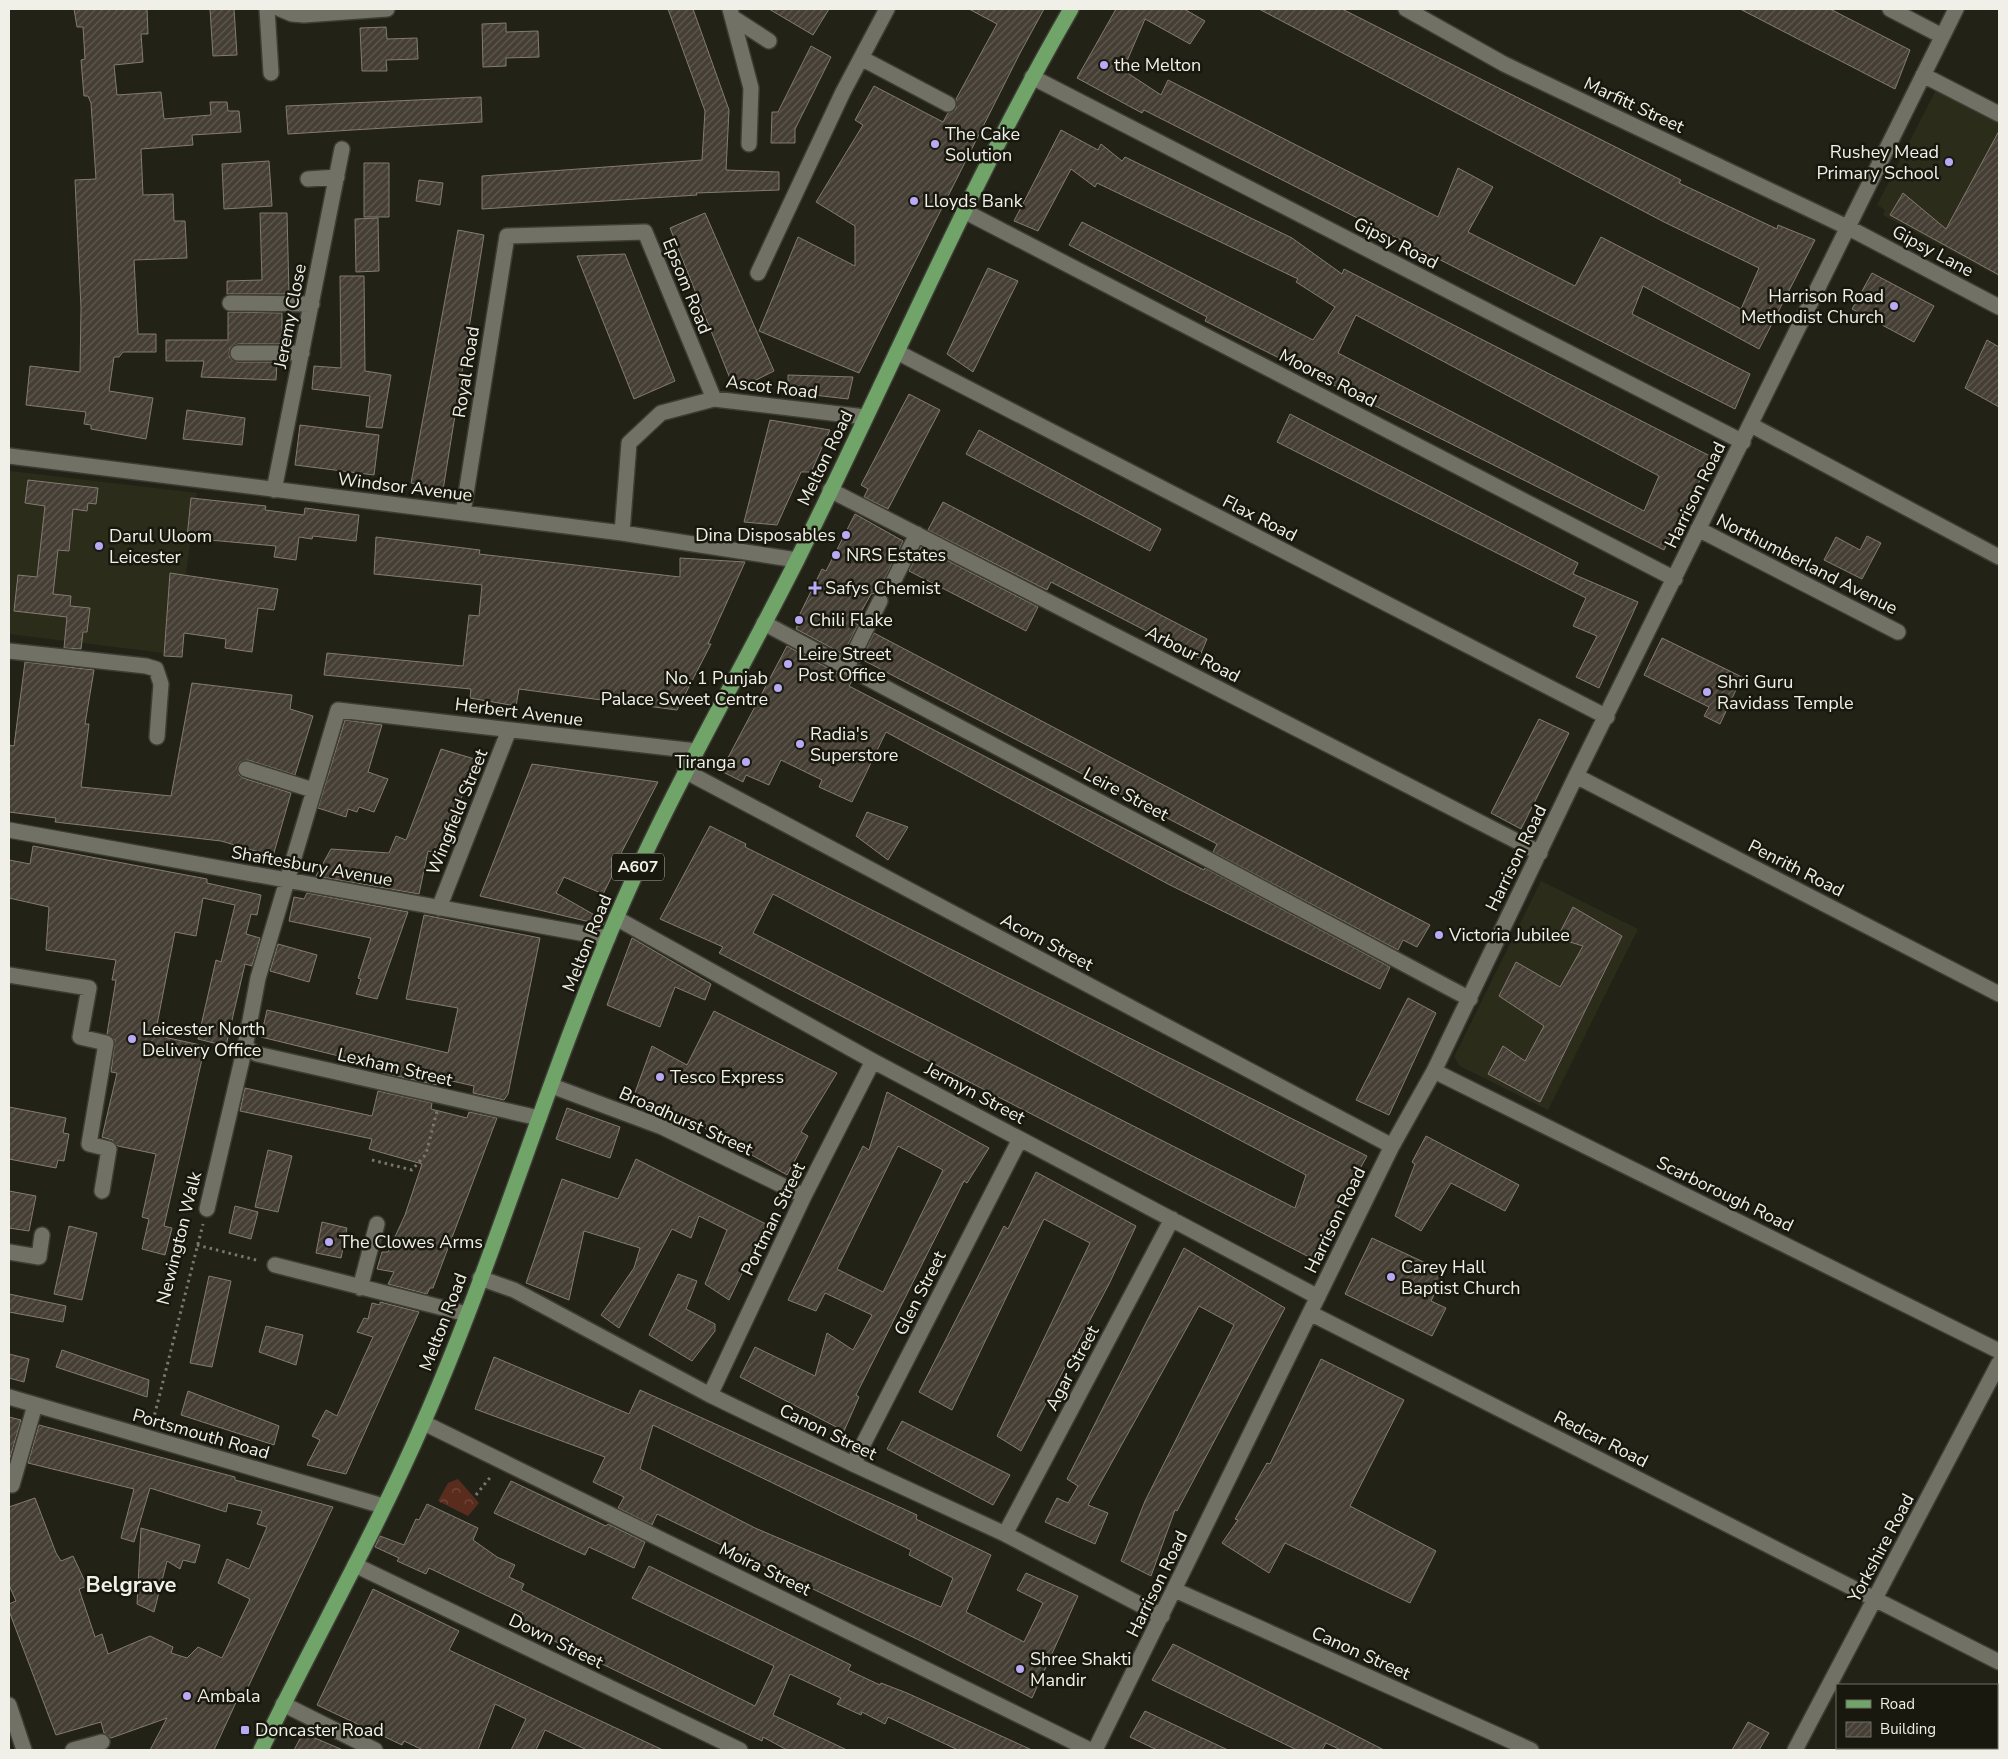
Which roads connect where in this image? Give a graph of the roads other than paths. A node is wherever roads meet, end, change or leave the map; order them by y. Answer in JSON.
{"nodes":[{"id":1,"x":267,"y":9,"type":"edge"},
{"id":2,"x":280,"y":9,"type":"edge"},
{"id":3,"x":387,"y":9,"type":"edge"},
{"id":4,"x":887,"y":9,"type":"edge"},
{"id":5,"x":1071,"y":9,"type":"edge"},
{"id":6,"x":1406,"y":9,"type":"edge"},
{"id":7,"x":1890,"y":9,"type":"edge"},
{"id":8,"x":1956,"y":9,"type":"edge"},
{"id":9,"x":731,"y":13,"type":"edge"},
{"id":10,"x":1942,"y":36,"type":"junction"},
{"id":11,"x":769,"y":41,"type":"dead end"},
{"id":12,"x":861,"y":58,"type":"junction"},
{"id":13,"x":272,"y":73,"type":"dead end"},
{"id":14,"x":1923,"y":75,"type":"junction"},
{"id":15,"x":1032,"y":77,"type":"junction"},
{"id":16,"x":948,"y":104,"type":"dead end"},
{"id":17,"x":1999,"y":114,"type":"edge"},
{"id":18,"x":749,"y":144,"type":"dead end"},
{"id":19,"x":342,"y":149,"type":"dead end"},
{"id":20,"x":337,"y":177,"type":"junction"},
{"id":21,"x":308,"y":180,"type":"dead end"},
{"id":22,"x":964,"y":211,"type":"junction"},
{"id":23,"x":1849,"y":228,"type":"junction"},
{"id":24,"x":507,"y":236,"type":"joint"},
{"id":25,"x":758,"y":273,"type":"dead end"},
{"id":26,"x":230,"y":303,"type":"dead end"},
{"id":27,"x":312,"y":304,"type":"junction"},
{"id":28,"x":1999,"y":307,"type":"edge"},
{"id":29,"x":897,"y":352,"type":"junction"},
{"id":30,"x":238,"y":353,"type":"dead end"},
{"id":31,"x":302,"y":353,"type":"junction"},
{"id":32,"x":714,"y":398,"type":"junction"},
{"id":33,"x":865,"y":417,"type":"junction"},
{"id":34,"x":1751,"y":426,"type":"junction"},
{"id":35,"x":1742,"y":442,"type":"junction"},
{"id":36,"x":9,"y":456,"type":"edge"},
{"id":37,"x":274,"y":490,"type":"junction"},
{"id":38,"x":830,"y":490,"type":"junction"},
{"id":39,"x":463,"y":513,"type":"junction"},
{"id":40,"x":1698,"y":529,"type":"junction"},
{"id":41,"x":622,"y":533,"type":"junction"},
{"id":42,"x":917,"y":534,"type":"junction"},
{"id":43,"x":1999,"y":557,"type":"edge"},
{"id":44,"x":797,"y":560,"type":"junction"},
{"id":45,"x":1675,"y":579,"type":"junction"},
{"id":46,"x":892,"y":584,"type":"dead end"},
{"id":47,"x":880,"y":601,"type":"dead end"},
{"id":48,"x":764,"y":623,"type":"junction"},
{"id":49,"x":1898,"y":632,"type":"dead end"},
{"id":50,"x":9,"y":651,"type":"edge"},
{"id":51,"x":847,"y":667,"type":"junction"},
{"id":52,"x":338,"y":710,"type":"joint"},
{"id":53,"x":1607,"y":716,"type":"junction"},
{"id":54,"x":509,"y":730,"type":"junction"},
{"id":55,"x":157,"y":738,"type":"dead end"},
{"id":56,"x":696,"y":751,"type":"junction"},
{"id":57,"x":246,"y":769,"type":"dead end"},
{"id":58,"x":685,"y":771,"type":"junction"},
{"id":59,"x":1576,"y":776,"type":"junction"},
{"id":60,"x":313,"y":790,"type":"junction"},
{"id":61,"x":9,"y":830,"type":"edge"},
{"id":62,"x":1540,"y":853,"type":"junction"},
{"id":63,"x":286,"y":880,"type":"junction"},
{"id":64,"x":439,"y":908,"type":"junction"},
{"id":65,"x":616,"y":918,"type":"junction"},
{"id":66,"x":608,"y":938,"type":"junction"},
{"id":67,"x":9,"y":975,"type":"edge"},
{"id":68,"x":1999,"y":994,"type":"edge"},
{"id":69,"x":1470,"y":999,"type":"junction"},
{"id":70,"x":245,"y":1047,"type":"junction"},
{"id":71,"x":873,"y":1061,"type":"junction"},
{"id":72,"x":1434,"y":1071,"type":"junction"},
{"id":73,"x":552,"y":1086,"type":"junction"},
{"id":74,"x":539,"y":1118,"type":"junction"},
{"id":75,"x":1020,"y":1139,"type":"junction"},
{"id":76,"x":1392,"y":1146,"type":"junction"},
{"id":77,"x":102,"y":1191,"type":"dead end"},
{"id":78,"x":804,"y":1196,"type":"junction"},
{"id":79,"x":207,"y":1209,"type":"road end"},
{"id":80,"x":1172,"y":1219,"type":"junction"},
{"id":81,"x":377,"y":1224,"type":"dead end"},
{"id":82,"x":42,"y":1235,"type":"dead end"},
{"id":83,"x":9,"y":1252,"type":"edge"},
{"id":84,"x":275,"y":1265,"type":"road end"},
{"id":85,"x":480,"y":1278,"type":"junction"},
{"id":86,"x":360,"y":1288,"type":"junction"},
{"id":87,"x":1318,"y":1297,"type":"junction"},
{"id":88,"x":1310,"y":1313,"type":"junction"},
{"id":89,"x":467,"y":1314,"type":"junction"},
{"id":90,"x":1999,"y":1351,"type":"edge"},
{"id":91,"x":1999,"y":1363,"type":"edge"},
{"id":92,"x":710,"y":1395,"type":"junction"},
{"id":93,"x":9,"y":1397,"type":"edge"},
{"id":94,"x":36,"y":1405,"type":"junction"},
{"id":95,"x":424,"y":1422,"type":"junction"},
{"id":96,"x":852,"y":1464,"type":"junction"},
{"id":97,"x":9,"y":1484,"type":"edge"},
{"id":98,"x":384,"y":1506,"type":"junction"},
{"id":99,"x":1005,"y":1534,"type":"junction"},
{"id":100,"x":355,"y":1565,"type":"junction"},
{"id":101,"x":1175,"y":1590,"type":"junction"},
{"id":102,"x":1876,"y":1598,"type":"junction"},
{"id":103,"x":1162,"y":1616,"type":"junction"},
{"id":104,"x":1999,"y":1662,"type":"edge"},
{"id":105,"x":283,"y":1704,"type":"junction"},
{"id":106,"x":9,"y":1705,"type":"edge"},
{"id":107,"x":102,"y":1742,"type":"dead end"},
{"id":108,"x":24,"y":1750,"type":"edge"},
{"id":109,"x":74,"y":1750,"type":"edge"},
{"id":110,"x":261,"y":1750,"type":"edge"},
{"id":111,"x":375,"y":1750,"type":"edge"},
{"id":112,"x":740,"y":1750,"type":"edge"},
{"id":113,"x":1090,"y":1750,"type":"edge"},
{"id":114,"x":1095,"y":1750,"type":"edge"},
{"id":115,"x":1531,"y":1750,"type":"edge"},
{"id":116,"x":1795,"y":1750,"type":"edge"}],
"edges":[{"from":1,"to":13,"type":"street"},
{"from":2,"to":3,"type":"street"},
{"from":4,"to":12,"type":"street"},
{"from":5,"to":15,"type":"main road","name":"Melton Road","number":"A607"},
{"from":6,"to":23,"type":"street","name":"Marfitt Street"},
{"from":7,"to":10,"type":"street"},
{"from":8,"to":10,"type":"street","name":"Harrison Road"},
{"from":9,"to":11,"type":"street"},
{"from":9,"to":18,"type":"street"},
{"from":10,"to":14,"type":"street","name":"Harrison Road"},
{"from":12,"to":16,"type":"street"},
{"from":12,"to":25,"type":"street"},
{"from":14,"to":17,"type":"street"},
{"from":14,"to":23,"type":"street","name":"Harrison Road"},
{"from":15,"to":22,"type":"main road","name":"Melton Road","number":"A607"},
{"from":15,"to":35,"type":"street","name":"Gipsy Road"},
{"from":19,"to":20,"type":"street","name":"Jeremy Close"},
{"from":20,"to":21,"type":"street"},
{"from":20,"to":27,"type":"street","name":"Jeremy Close"},
{"from":22,"to":29,"type":"main road","name":"Melton Road","number":"A607"},
{"from":22,"to":45,"type":"street","name":"Moores Road"},
{"from":23,"to":28,"type":"street","name":"Gipsy Lane"},
{"from":23,"to":34,"type":"street","name":"Harrison Road"},
{"from":24,"to":32,"type":"street","name":"Epsom Road"},
{"from":24,"to":39,"type":"street","name":"Royal Road"},
{"from":26,"to":27,"type":"street"},
{"from":27,"to":31,"type":"street","name":"Jeremy Close"},
{"from":29,"to":33,"type":"main road","name":"Melton Road","number":"A607"},
{"from":29,"to":53,"type":"street","name":"Flax Road"},
{"from":30,"to":31,"type":"street"},
{"from":31,"to":37,"type":"street","name":"Jeremy Close"},
{"from":32,"to":33,"type":"street","name":"Ascot Road"},
{"from":32,"to":41,"type":"street","name":"Ascot Road"},
{"from":33,"to":38,"type":"main road","name":"Melton Road","number":"A607"},
{"from":34,"to":35,"type":"street","name":"Harrison Road"},
{"from":34,"to":43,"type":"street"},
{"from":35,"to":40,"type":"street","name":"Harrison Road"},
{"from":36,"to":37,"type":"street","name":"Windsor Avenue"},
{"from":37,"to":39,"type":"street","name":"Windsor Avenue"},
{"from":38,"to":42,"type":"street","name":"Arbour Road"},
{"from":38,"to":44,"type":"main road","name":"Melton Road","number":"A607"},
{"from":39,"to":41,"type":"street","name":"Windsor Avenue"},
{"from":40,"to":45,"type":"street","name":"Harrison Road"},
{"from":40,"to":49,"type":"street","name":"Northumberland Avenue"},
{"from":41,"to":44,"type":"street","name":"Windsor Avenue"},
{"from":42,"to":46,"type":"street"},
{"from":42,"to":62,"type":"street","name":"Arbour Road"},
{"from":44,"to":48,"type":"main road","name":"Melton Road","number":"A607"},
{"from":45,"to":53,"type":"street","name":"Harrison Road"},
{"from":47,"to":51,"type":"street"},
{"from":48,"to":51,"type":"street","name":"Leire Street"},
{"from":48,"to":56,"type":"main road","name":"Melton Road","number":"A607"},
{"from":50,"to":55,"type":"street"},
{"from":51,"to":69,"type":"street","name":"Leire Street"},
{"from":52,"to":54,"type":"street","name":"Herbert Avenue"},
{"from":52,"to":60,"type":"street","name":"Newington Walk"},
{"from":53,"to":59,"type":"street","name":"Harrison Road"},
{"from":54,"to":56,"type":"street","name":"Herbert Avenue"},
{"from":54,"to":64,"type":"street","name":"Wingfield Street"},
{"from":56,"to":58,"type":"main road","name":"Melton Road","number":"A607"},
{"from":57,"to":60,"type":"street"},
{"from":58,"to":65,"type":"main road","name":"Melton Road","number":"A607"},
{"from":58,"to":76,"type":"street","name":"Acorn Street"},
{"from":59,"to":62,"type":"street","name":"Harrison Road"},
{"from":59,"to":68,"type":"street","name":"Penrith Road"},
{"from":60,"to":63,"type":"street","name":"Newington Walk"},
{"from":61,"to":63,"type":"street","name":"Shaftesbury Avenue"},
{"from":62,"to":69,"type":"street","name":"Harrison Road"},
{"from":63,"to":64,"type":"street","name":"Shaftesbury Avenue"},
{"from":63,"to":70,"type":"street","name":"Newington Walk"},
{"from":64,"to":66,"type":"street","name":"Shaftesbury Avenue"},
{"from":65,"to":66,"type":"main road","name":"Melton Road","number":"A607"},
{"from":65,"to":71,"type":"street","name":"Jermyn Street"},
{"from":66,"to":73,"type":"main road","name":"Melton Road","number":"A607"},
{"from":67,"to":77,"type":"street"},
{"from":69,"to":72,"type":"street","name":"Harrison Road"},
{"from":70,"to":74,"type":"street","name":"Lexham Street"},
{"from":70,"to":79,"type":"street","name":"Newington Walk"},
{"from":71,"to":75,"type":"street","name":"Jermyn Street"},
{"from":71,"to":78,"type":"street","name":"Portman Street"},
{"from":72,"to":76,"type":"street","name":"Harrison Road"},
{"from":72,"to":90,"type":"street","name":"Scarborough Road"},
{"from":73,"to":74,"type":"main road","name":"Melton Road","number":"A607"},
{"from":73,"to":78,"type":"street","name":"Broadhurst Street"},
{"from":74,"to":85,"type":"main road","name":"Melton Road","number":"A607"},
{"from":75,"to":80,"type":"street","name":"Jermyn Street"},
{"from":75,"to":96,"type":"street","name":"Glen Street"},
{"from":76,"to":87,"type":"street","name":"Harrison Road"},
{"from":78,"to":92,"type":"street","name":"Portman Street"},
{"from":80,"to":87,"type":"street","name":"Jermyn Street"},
{"from":80,"to":99,"type":"street","name":"Agar Street"},
{"from":81,"to":86,"type":"street"},
{"from":82,"to":83,"type":"street"},
{"from":84,"to":86,"type":"street"},
{"from":85,"to":89,"type":"main road","name":"Melton Road","number":"A607"},
{"from":85,"to":92,"type":"street","name":"Canon Street"},
{"from":86,"to":89,"type":"street"},
{"from":87,"to":88,"type":"street","name":"Harrison Road"},
{"from":88,"to":101,"type":"street","name":"Harrison Road"},
{"from":88,"to":102,"type":"street","name":"Redcar Road"},
{"from":89,"to":95,"type":"main road","name":"Melton Road","number":"A607"},
{"from":91,"to":102,"type":"street","name":"Yorkshire Road"},
{"from":92,"to":96,"type":"street","name":"Canon Street"},
{"from":93,"to":94,"type":"street","name":"Portsmouth Road"},
{"from":94,"to":97,"type":"street"},
{"from":94,"to":98,"type":"street","name":"Portsmouth Road"},
{"from":95,"to":98,"type":"main road","name":"Melton Road","number":"A607"},
{"from":95,"to":113,"type":"street","name":"Moira Street"},
{"from":96,"to":99,"type":"street","name":"Canon Street"},
{"from":98,"to":100,"type":"main road","name":"Melton Road","number":"A607"},
{"from":99,"to":103,"type":"street","name":"Canon Street"},
{"from":100,"to":105,"type":"main road","name":"Melton Road","number":"A607"},
{"from":100,"to":112,"type":"street","name":"Down Street"},
{"from":101,"to":103,"type":"street","name":"Harrison Road"},
{"from":101,"to":115,"type":"street","name":"Canon Street"},
{"from":102,"to":104,"type":"street","name":"Redcar Road"},
{"from":102,"to":116,"type":"street","name":"Yorkshire Road"},
{"from":103,"to":114,"type":"street","name":"Harrison Road"},
{"from":105,"to":110,"type":"main road","name":"Melton Road","number":"A607"},
{"from":105,"to":111,"type":"street"},
{"from":106,"to":108,"type":"street"},
{"from":107,"to":109,"type":"street"}]}
